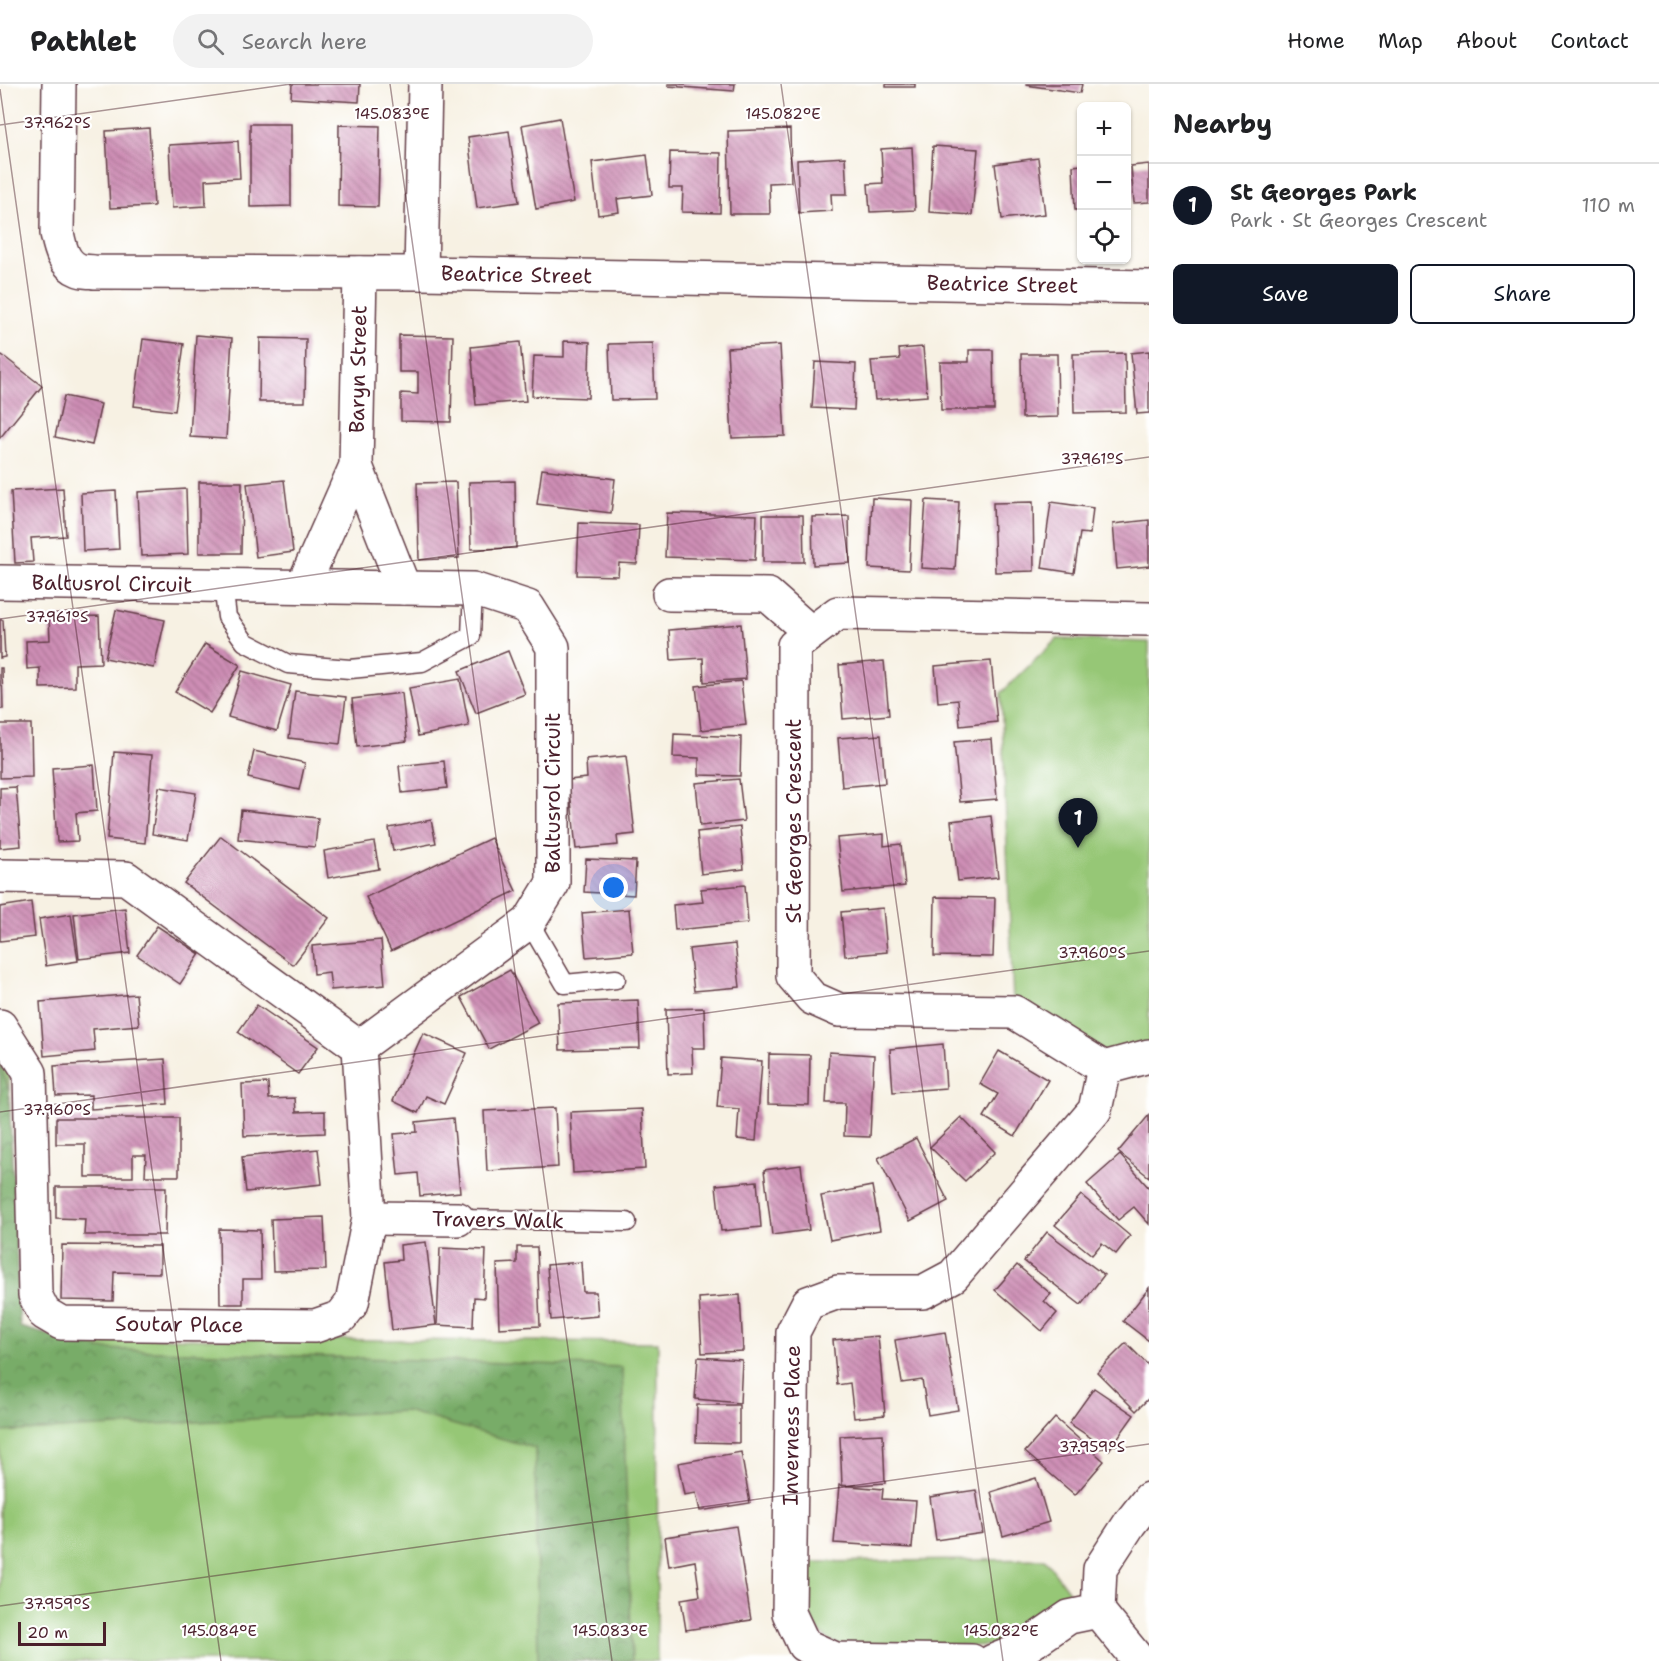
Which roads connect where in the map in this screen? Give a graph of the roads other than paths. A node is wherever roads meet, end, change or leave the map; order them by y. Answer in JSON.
{"nodes":[{"id":1,"x":59,"y":84,"type":"edge"},
{"id":2,"x":425,"y":84,"type":"edge"},
{"id":3,"x":360,"y":273,"type":"junction"},
{"id":4,"x":421,"y":273,"type":"junction"},
{"id":5,"x":1149,"y":287,"type":"edge"},
{"id":6,"x":356,"y":466,"type":"junction"},
{"id":7,"x":0,"y":582,"type":"edge"},
{"id":8,"x":222,"y":585,"type":"junction"},
{"id":9,"x":303,"y":586,"type":"junction"},
{"id":10,"x":404,"y":588,"type":"junction"},
{"id":11,"x":473,"y":589,"type":"junction"},
{"id":12,"x":669,"y":594,"type":"dead end"},
{"id":13,"x":1149,"y":619,"type":"edge"},
{"id":14,"x":811,"y":633,"type":"junction"},
{"id":15,"x":0,"y":876,"type":"edge"},
{"id":16,"x":530,"y":922,"type":"junction"},
{"id":17,"x":616,"y":979,"type":"dead end"},
{"id":18,"x":0,"y":1026,"type":"edge"},
{"id":19,"x":359,"y":1047,"type":"junction"},
{"id":20,"x":1149,"y":1056,"type":"edge"},
{"id":21,"x":1104,"y":1068,"type":"junction"},
{"id":22,"x":369,"y":1218,"type":"junction"},
{"id":23,"x":458,"y":1219,"type":"joint"},
{"id":24,"x":627,"y":1222,"type":"dead end"},
{"id":25,"x":1149,"y":1500,"type":"edge"},
{"id":26,"x":1098,"y":1611,"type":"junction"},
{"id":27,"x":972,"y":1661,"type":"edge"},
{"id":28,"x":993,"y":1661,"type":"edge"},
{"id":29,"x":1139,"y":1661,"type":"edge"}],
"edges":[{"from":1,"to":3,"type":"street","name":"Beatrice Street"},
{"from":2,"to":4,"type":"street"},
{"from":3,"to":4,"type":"street","name":"Beatrice Street"},
{"from":3,"to":6,"type":"street","name":"Baryn Street"},
{"from":4,"to":5,"type":"street","name":"Beatrice Street"},
{"from":6,"to":9,"type":"street","name":"Baryn Street"},
{"from":6,"to":10,"type":"street","name":"Baryn Street"},
{"from":7,"to":8,"type":"street","name":"Baltusrol Circuit"},
{"from":8,"to":9,"type":"street","name":"Baltusrol Circuit"},
{"from":8,"to":11,"type":"lane"},
{"from":9,"to":10,"type":"street","name":"Baltusrol Circuit"},
{"from":10,"to":11,"type":"street","name":"Baltusrol Circuit"},
{"from":11,"to":16,"type":"street","name":"Baltusrol Circuit"},
{"from":12,"to":14,"type":"street"},
{"from":13,"to":14,"type":"street","name":"St Georges Crescent"},
{"from":14,"to":21,"type":"street","name":"St Georges Crescent"},
{"from":15,"to":19,"type":"street"},
{"from":16,"to":17,"type":"lane"},
{"from":16,"to":19,"type":"street","name":"Baltusrol Circuit"},
{"from":18,"to":22,"type":"street","name":"Soutar Place"},
{"from":19,"to":22,"type":"street","name":"Soutar Place"},
{"from":20,"to":21,"type":"street"},
{"from":21,"to":27,"type":"street","name":"Inverness Place"},
{"from":22,"to":23,"type":"street","name":"Travers Walk"},
{"from":23,"to":24,"type":"lane","name":"Travers Walk"},
{"from":25,"to":26,"type":"street"},
{"from":26,"to":28,"type":"street"},
{"from":26,"to":29,"type":"street"}]}
